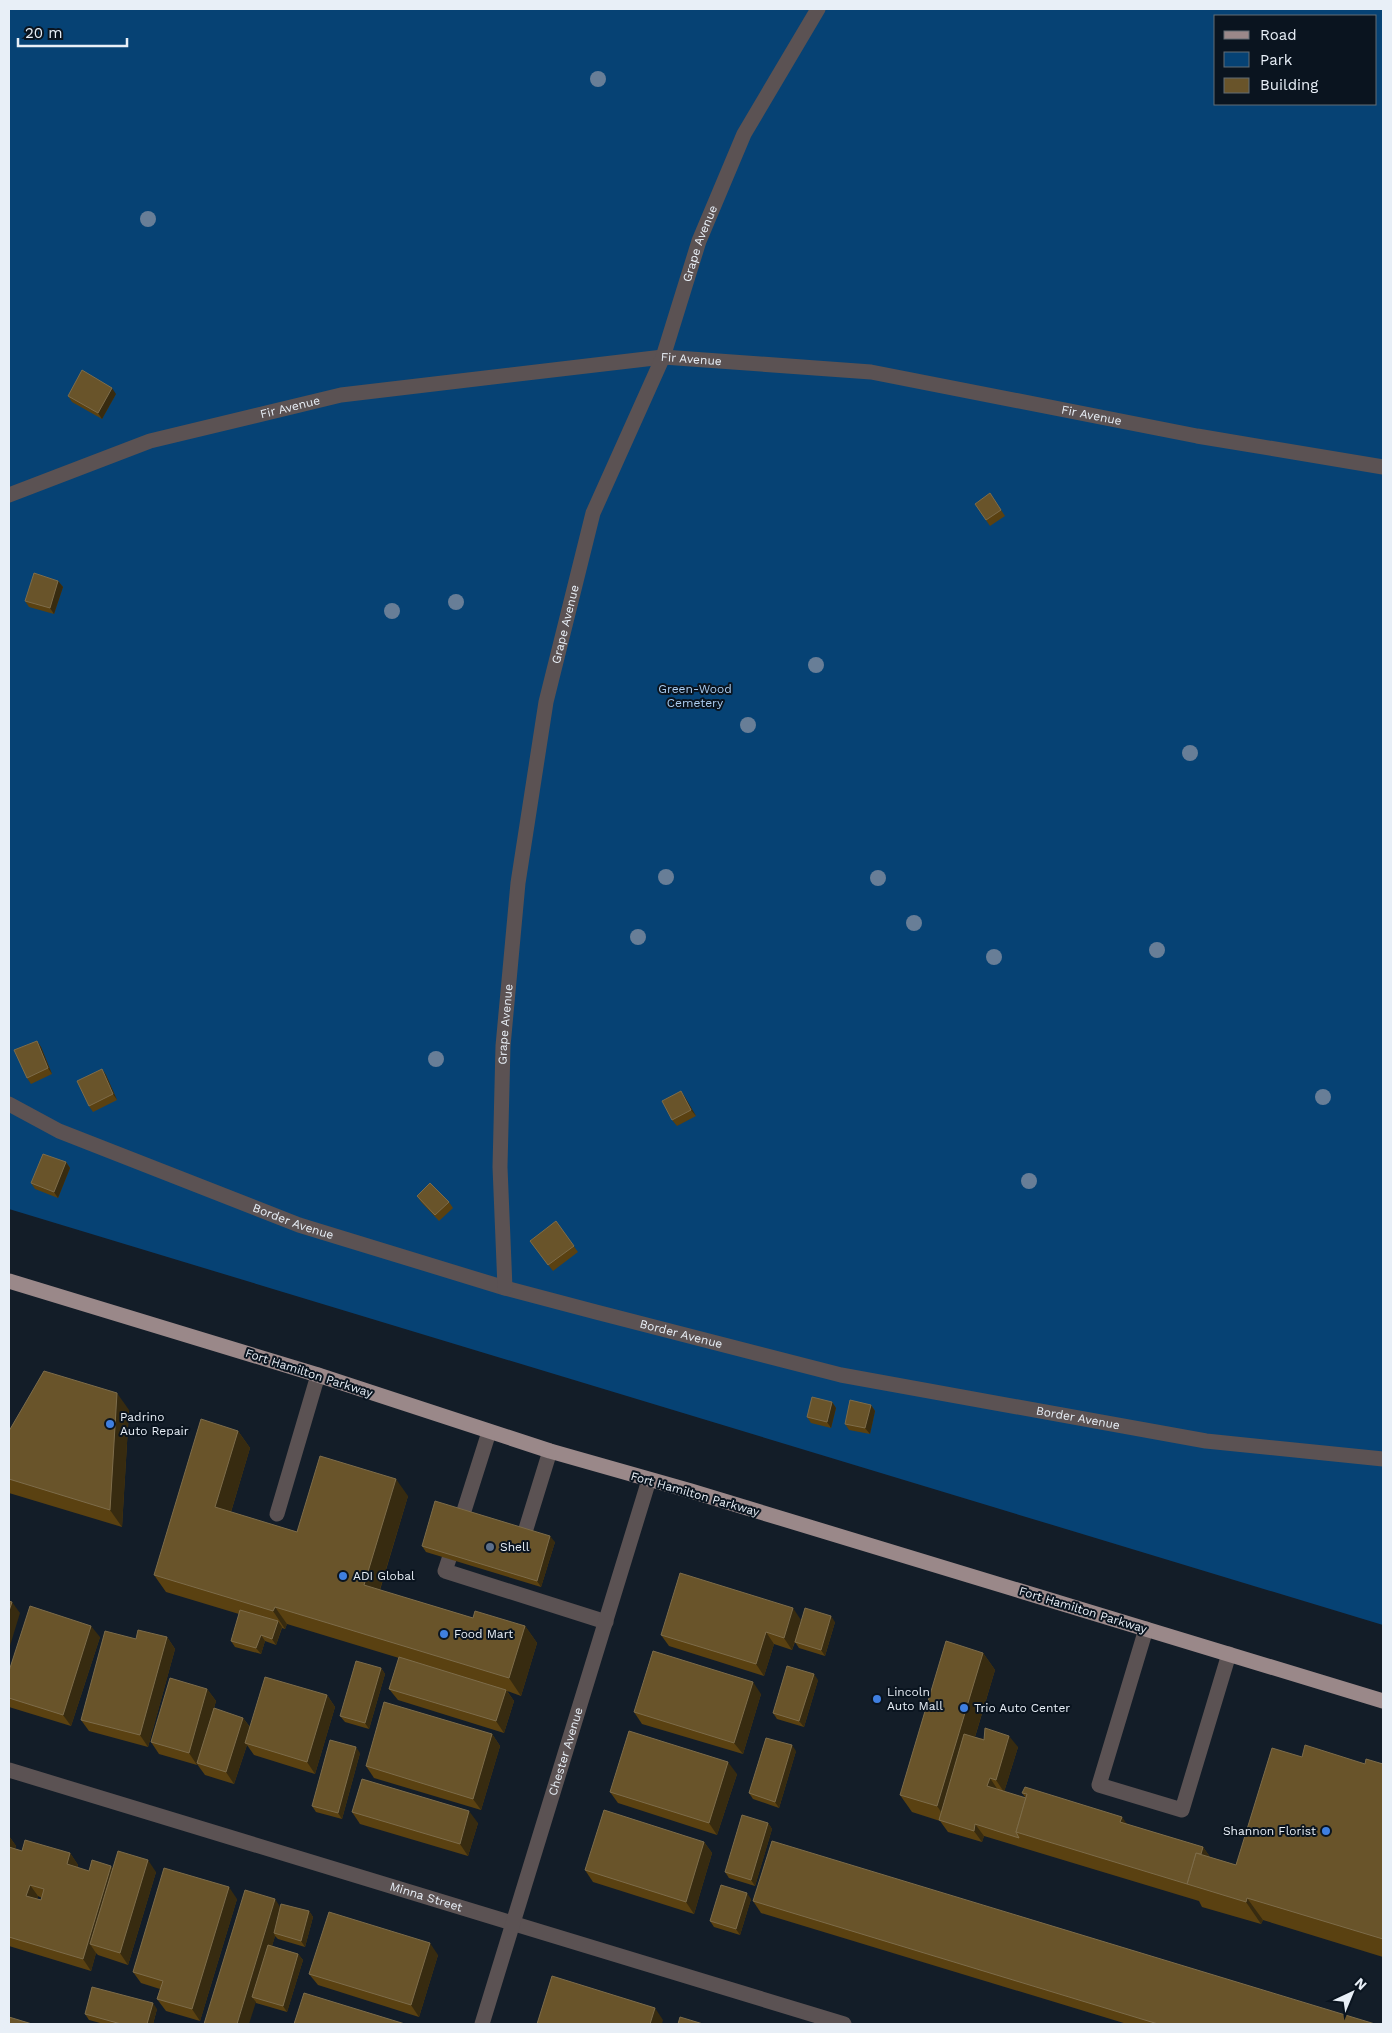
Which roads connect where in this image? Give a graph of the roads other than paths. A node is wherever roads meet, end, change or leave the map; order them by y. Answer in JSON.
{"nodes":[{"id":1,"x":818,"y":9,"type":"edge"},
{"id":2,"x":663,"y":357,"type":"junction"},
{"id":3,"x":1383,"y":467,"type":"edge"},
{"id":4,"x":9,"y":495,"type":"edge"},
{"id":5,"x":9,"y":1104,"type":"edge"},
{"id":6,"x":9,"y":1281,"type":"edge"},
{"id":7,"x":504,"y":1288,"type":"junction"},
{"id":8,"x":318,"y":1375,"type":"junction"},
{"id":9,"x":489,"y":1432,"type":"junction"},
{"id":10,"x":550,"y":1451,"type":"junction"},
{"id":11,"x":1383,"y":1460,"type":"edge"},
{"id":12,"x":649,"y":1480,"type":"junction"},
{"id":13,"x":277,"y":1514,"type":"dead end"},
{"id":14,"x":463,"y":1514,"type":"edge"},
{"id":15,"x":525,"y":1532,"type":"edge"},
{"id":16,"x":449,"y":1559,"type":"edge"},
{"id":17,"x":606,"y":1622,"type":"junction"},
{"id":18,"x":1146,"y":1629,"type":"junction"},
{"id":19,"x":1229,"y":1654,"type":"junction"},
{"id":20,"x":1383,"y":1701,"type":"edge"},
{"id":21,"x":9,"y":1770,"type":"edge"},
{"id":22,"x":513,"y":1923,"type":"junction"},
{"id":23,"x":482,"y":2024,"type":"edge"},
{"id":24,"x":844,"y":2024,"type":"edge"}],
"edges":[{"from":1,"to":2,"type":"street","name":"Grape Avenue"},
{"from":2,"to":3,"type":"street","name":"Fir Avenue"},
{"from":2,"to":4,"type":"street","name":"Fir Avenue"},
{"from":2,"to":7,"type":"street","name":"Grape Avenue"},
{"from":5,"to":7,"type":"street","name":"Border Avenue"},
{"from":6,"to":8,"type":"main road","name":"Fort Hamilton Parkway"},
{"from":7,"to":11,"type":"street","name":"Border Avenue"},
{"from":8,"to":9,"type":"main road","name":"Fort Hamilton Parkway"},
{"from":8,"to":13,"type":"street"},
{"from":9,"to":10,"type":"main road","name":"Fort Hamilton Parkway"},
{"from":9,"to":14,"type":"street"},
{"from":10,"to":12,"type":"main road","name":"Fort Hamilton Parkway"},
{"from":10,"to":15,"type":"street"},
{"from":12,"to":17,"type":"street","name":"Chester Avenue"},
{"from":12,"to":18,"type":"main road","name":"Fort Hamilton Parkway"},
{"from":16,"to":17,"type":"street"},
{"from":17,"to":22,"type":"street","name":"Chester Avenue"},
{"from":18,"to":19,"type":"main road","name":"Fort Hamilton Parkway"},
{"from":18,"to":19,"type":"street"},
{"from":19,"to":20,"type":"main road","name":"Fort Hamilton Parkway"},
{"from":21,"to":22,"type":"street","name":"Minna Street"},
{"from":22,"to":23,"type":"street","name":"Chester Avenue"},
{"from":22,"to":24,"type":"street","name":"Minna Street"}]}
